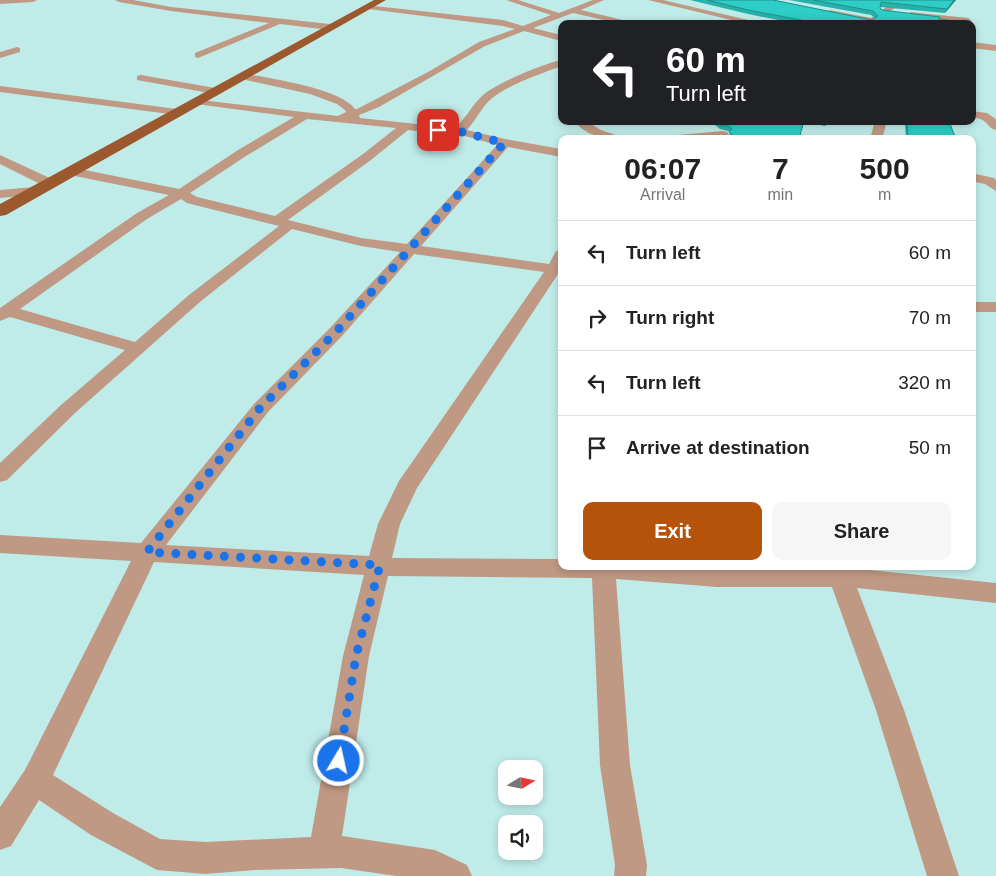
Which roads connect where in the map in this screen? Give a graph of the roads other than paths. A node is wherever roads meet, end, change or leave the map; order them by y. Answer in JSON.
{"nodes":[{"id":1,"x":33,"y":0,"type":"edge"},
{"id":2,"x":119,"y":0,"type":"edge"},
{"id":3,"x":173,"y":0,"type":"edge"},
{"id":4,"x":381,"y":0,"type":"edge"},
{"id":5,"x":510,"y":0,"type":"edge"},
{"id":6,"x":565,"y":0,"type":"edge"},
{"id":7,"x":600,"y":0,"type":"edge"},
{"id":8,"x":652,"y":0,"type":"edge"},
{"id":9,"x":884,"y":0,"type":"edge"},
{"id":10,"x":899,"y":1,"type":"edge"},
{"id":11,"x":0,"y":2,"type":"edge"},
{"id":12,"x":584,"y":4,"type":"junction"},
{"id":13,"x":155,"y":6,"type":"junction"},
{"id":14,"x":368,"y":7,"type":"junction"},
{"id":15,"x":572,"y":10,"type":"junction"},
{"id":16,"x":884,"y":10,"type":"junction"},
{"id":17,"x":824,"y":11,"type":"edge"},
{"id":18,"x":558,"y":14,"type":"junction"},
{"id":19,"x":617,"y":20,"type":"edge"},
{"id":20,"x":744,"y":20,"type":"edge"},
{"id":21,"x":862,"y":20,"type":"edge"},
{"id":22,"x":872,"y":20,"type":"edge"},
{"id":23,"x":960,"y":20,"type":"edge"},
{"id":24,"x":278,"y":22,"type":"junction"},
{"id":25,"x":330,"y":27,"type":"junction"},
{"id":26,"x":524,"y":28,"type":"junction"},
{"id":27,"x":558,"y":37,"type":"edge"},
{"id":28,"x":976,"y":46,"type":"edge"},
{"id":29,"x":996,"y":48,"type":"edge"},
{"id":30,"x":17,"y":50,"type":"dead end"},
{"id":31,"x":0,"y":55,"type":"edge"},
{"id":32,"x":198,"y":55,"type":"dead end"},
{"id":33,"x":558,"y":64,"type":"edge"},
{"id":34,"x":241,"y":76,"type":"junction"},
{"id":35,"x":141,"y":78,"type":"dead end"},
{"id":36,"x":0,"y":90,"type":"edge"},
{"id":37,"x":215,"y":91,"type":"junction"},
{"id":38,"x":196,"y":101,"type":"junction"},
{"id":39,"x":177,"y":112,"type":"junction"},
{"id":40,"x":976,"y":115,"type":"edge"},
{"id":41,"x":304,"y":116,"type":"junction"},
{"id":42,"x":354,"y":117,"type":"junction"},
{"id":43,"x":584,"y":125,"type":"edge"},
{"id":44,"x":714,"y":125,"type":"edge"},
{"id":45,"x":406,"y":126,"type":"junction"},
{"id":46,"x":996,"y":127,"type":"edge"},
{"id":47,"x":458,"y":131,"type":"junction"},
{"id":48,"x":601,"y":135,"type":"edge"},
{"id":49,"x":724,"y":135,"type":"edge"},
{"id":50,"x":504,"y":143,"type":"junction"},
{"id":51,"x":558,"y":152,"type":"edge"},
{"id":52,"x":0,"y":159,"type":"edge"},
{"id":53,"x":70,"y":171,"type":"junction"},
{"id":54,"x":976,"y":178,"type":"edge"},
{"id":55,"x":994,"y":182,"type":"edge"},
{"id":56,"x":49,"y":183,"type":"junction"},
{"id":57,"x":34,"y":191,"type":"junction"},
{"id":58,"x":180,"y":193,"type":"junction"},
{"id":59,"x":0,"y":194,"type":"edge"},
{"id":60,"x":0,"y":210,"type":"edge"},
{"id":61,"x":283,"y":223,"type":"junction"},
{"id":62,"x":411,"y":249,"type":"junction"},
{"id":63,"x":558,"y":264,"type":"edge"},
{"id":64,"x":558,"y":265,"type":"edge"},
{"id":65,"x":976,"y":307,"type":"edge"},
{"id":66,"x":996,"y":307,"type":"edge"},
{"id":67,"x":4,"y":313,"type":"edge"},
{"id":68,"x":138,"y":348,"type":"junction"},
{"id":69,"x":0,"y":475,"type":"edge"},
{"id":70,"x":0,"y":544,"type":"edge"},
{"id":71,"x":147,"y":552,"type":"junction"},
{"id":72,"x":380,"y":565,"type":"junction"},
{"id":73,"x":558,"y":568,"type":"edge"},
{"id":74,"x":603,"y":570,"type":"edge"},
{"id":75,"x":628,"y":570,"type":"edge"},
{"id":76,"x":878,"y":573,"type":"edge"},
{"id":77,"x":841,"y":577,"type":"junction"},
{"id":78,"x":996,"y":593,"type":"edge"},
{"id":79,"x":36,"y":780,"type":"junction"},
{"id":80,"x":0,"y":835,"type":"edge"},
{"id":81,"x":324,"y":852,"type":"junction"},
{"id":82,"x":456,"y":876,"type":"edge"},
{"id":83,"x":630,"y":876,"type":"edge"},
{"id":84,"x":943,"y":876,"type":"edge"}],
"edges":[{"from":1,"to":11,"type":"street"},
{"from":2,"to":13,"type":"street"},
{"from":3,"to":13,"type":"street"},
{"from":4,"to":14,"type":"main road"},
{"from":5,"to":18,"type":"street"},
{"from":6,"to":12,"type":"street"},
{"from":7,"to":12,"type":"street"},
{"from":8,"to":20,"type":"street"},
{"from":9,"to":10,"type":"street"},
{"from":10,"to":16,"type":"street"},
{"from":12,"to":15,"type":"street"},
{"from":13,"to":24,"type":"street"},
{"from":14,"to":25,"type":"main road"},
{"from":14,"to":26,"type":"street"},
{"from":15,"to":18,"type":"street"},
{"from":15,"to":19,"type":"street"},
{"from":16,"to":22,"type":"street"},
{"from":16,"to":23,"type":"street"},
{"from":17,"to":21,"type":"street"},
{"from":18,"to":26,"type":"street"},
{"from":24,"to":25,"type":"street"},
{"from":24,"to":32,"type":"street"},
{"from":25,"to":34,"type":"main road"},
{"from":26,"to":27,"type":"street"},
{"from":26,"to":42,"type":"street"},
{"from":28,"to":29,"type":"street"},
{"from":30,"to":31,"type":"street"},
{"from":33,"to":47,"type":"street"},
{"from":34,"to":37,"type":"main road"},
{"from":34,"to":42,"type":"street"},
{"from":35,"to":37,"type":"street"},
{"from":36,"to":39,"type":"street"},
{"from":37,"to":38,"type":"main road"},
{"from":38,"to":39,"type":"main road"},
{"from":38,"to":41,"type":"street"},
{"from":39,"to":53,"type":"main road"},
{"from":40,"to":46,"type":"street"},
{"from":41,"to":42,"type":"street"},
{"from":41,"to":58,"type":"street"},
{"from":42,"to":45,"type":"street"},
{"from":43,"to":48,"type":"street"},
{"from":44,"to":49,"type":"street"},
{"from":45,"to":47,"type":"street"},
{"from":45,"to":61,"type":"street"},
{"from":47,"to":50,"type":"street"},
{"from":50,"to":51,"type":"street"},
{"from":50,"to":62,"type":"street"},
{"from":52,"to":56,"type":"street"},
{"from":53,"to":56,"type":"main road"},
{"from":53,"to":58,"type":"street"},
{"from":54,"to":55,"type":"street"},
{"from":56,"to":57,"type":"main road"},
{"from":57,"to":59,"type":"street"},
{"from":57,"to":60,"type":"main road"},
{"from":58,"to":61,"type":"street"},
{"from":58,"to":67,"type":"street"},
{"from":61,"to":62,"type":"street"},
{"from":61,"to":68,"type":"street"},
{"from":62,"to":63,"type":"street"},
{"from":62,"to":71,"type":"street"},
{"from":64,"to":72,"type":"street"},
{"from":65,"to":66,"type":"street"},
{"from":67,"to":68,"type":"street"},
{"from":68,"to":69,"type":"street"},
{"from":70,"to":71,"type":"street"},
{"from":71,"to":72,"type":"street"},
{"from":71,"to":79,"type":"street"},
{"from":72,"to":73,"type":"street"},
{"from":72,"to":81,"type":"street"},
{"from":74,"to":83,"type":"street"},
{"from":75,"to":77,"type":"street"},
{"from":76,"to":77,"type":"street"},
{"from":76,"to":78,"type":"street"},
{"from":77,"to":84,"type":"street"},
{"from":79,"to":80,"type":"street"},
{"from":79,"to":81,"type":"street"},
{"from":81,"to":82,"type":"street"}]}
